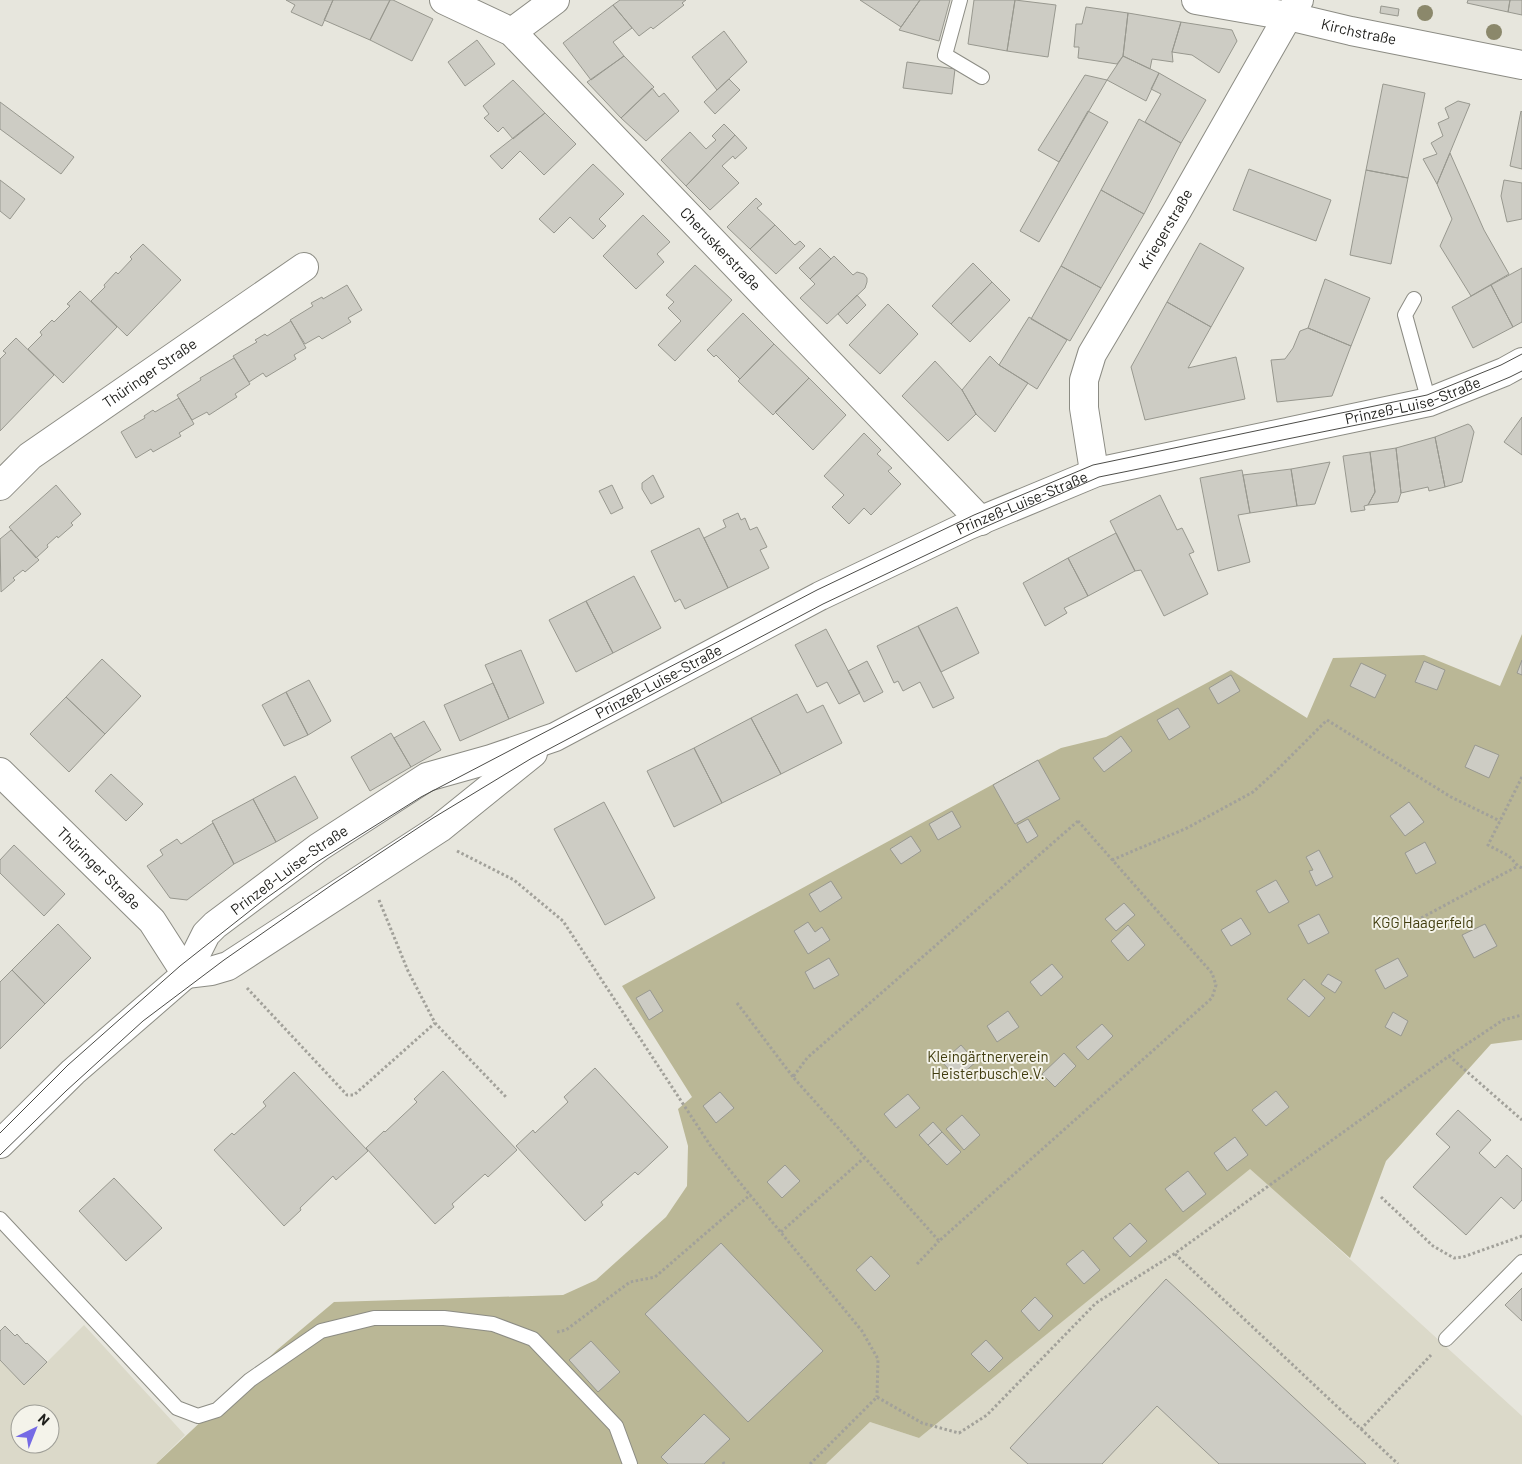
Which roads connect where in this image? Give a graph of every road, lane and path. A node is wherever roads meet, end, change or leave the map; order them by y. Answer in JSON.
{"nodes":[{"id":1,"x":444,"y":0,"type":"edge"},
{"id":2,"x":556,"y":0,"type":"edge"},
{"id":3,"x":960,"y":0,"type":"edge"},
{"id":4,"x":1196,"y":0,"type":"edge"},
{"id":5,"x":1293,"y":8,"type":"edge"},
{"id":6,"x":512,"y":32,"type":"junction"},
{"id":7,"x":1522,"y":65,"type":"edge"},
{"id":8,"x":982,"y":77,"type":"dead end"},
{"id":9,"x":304,"y":267,"type":"dead end"},
{"id":10,"x":1414,"y":299,"type":"dead end"},
{"id":11,"x":1522,"y":362,"type":"edge"},
{"id":12,"x":1430,"y":402,"type":"junction"},
{"id":13,"x":1097,"y":472,"type":"junction"},
{"id":14,"x":0,"y":486,"type":"edge"},
{"id":15,"x":981,"y":521,"type":"junction"},
{"id":16,"x":555,"y":736,"type":"junction"},
{"id":17,"x":0,"y":772,"type":"edge"},
{"id":18,"x":1522,"y":777,"type":"edge"},
{"id":19,"x":1500,"y":821,"type":"junction"},
{"id":20,"x":440,"y":828,"type":"junction"},
{"id":21,"x":1112,"y":860,"type":"junction"},
{"id":22,"x":1520,"y":867,"type":"edge"},
{"id":23,"x":368,"y":874,"type":"junction"},
{"id":24,"x":1408,"y":925,"type":"dead end"},
{"id":25,"x":228,"y":966,"type":"junction"},
{"id":26,"x":186,"y":974,"type":"junction"},
{"id":27,"x":737,"y":1003,"type":"dead end"},
{"id":28,"x":1522,"y":1014,"type":"edge"},
{"id":29,"x":435,"y":1023,"type":"junction"},
{"id":30,"x":1449,"y":1056,"type":"junction"},
{"id":31,"x":793,"y":1078,"type":"junction"},
{"id":32,"x":506,"y":1097,"type":"dead end"},
{"id":33,"x":1522,"y":1120,"type":"edge"},
{"id":34,"x":0,"y":1144,"type":"edge"},
{"id":35,"x":864,"y":1158,"type":"junction"},
{"id":36,"x":750,"y":1195,"type":"junction"},
{"id":37,"x":1381,"y":1198,"type":"dead end"},
{"id":38,"x":0,"y":1219,"type":"edge"},
{"id":39,"x":780,"y":1232,"type":"junction"},
{"id":40,"x":1522,"y":1236,"type":"edge"},
{"id":41,"x":939,"y":1241,"type":"junction"},
{"id":42,"x":1514,"y":1243,"type":"dead end"},
{"id":43,"x":1174,"y":1254,"type":"junction"},
{"id":44,"x":1522,"y":1262,"type":"edge"},
{"id":45,"x":917,"y":1264,"type":"dead end"},
{"id":46,"x":533,"y":1339,"type":"junction"},
{"id":47,"x":1446,"y":1339,"type":"joint"},
{"id":48,"x":877,"y":1397,"type":"junction"},
{"id":49,"x":1361,"y":1429,"type":"junction"},
{"id":50,"x":630,"y":1464,"type":"edge"},
{"id":51,"x":810,"y":1464,"type":"edge"},
{"id":52,"x":1398,"y":1464,"type":"edge"}],
"edges":[{"from":1,"to":6,"type":"street","name":"Cheruskerstraße"},
{"from":2,"to":6,"type":"street"},
{"from":3,"to":8,"type":"lane"},
{"from":4,"to":5,"type":"street","name":"Kirchstraße"},
{"from":5,"to":7,"type":"street","name":"Kirchstraße"},
{"from":5,"to":13,"type":"street","name":"Kriegerstraße"},
{"from":6,"to":15,"type":"street","name":"Cheruskerstraße"},
{"from":9,"to":14,"type":"street","name":"Thüringer Straße"},
{"from":10,"to":12,"type":"lane"},
{"from":11,"to":12,"type":"street","name":"Prinzeß-Luise-Straße"},
{"from":12,"to":13,"type":"street","name":"Prinzeß-Luise-Straße"},
{"from":13,"to":15,"type":"street","name":"Prinzeß-Luise-Straße"},
{"from":15,"to":16,"type":"street","name":"Prinzeß-Luise-Straße"},
{"from":16,"to":20,"type":"street","name":"Prinzeß-Luise-Straße"},
{"from":16,"to":26,"type":"street","name":"Prinzeß-Luise-Straße"},
{"from":17,"to":26,"type":"street","name":"Thüringer Straße"},
{"from":18,"to":19,"type":"path"},
{"from":19,"to":21,"type":"path"},
{"from":19,"to":22,"type":"path"},
{"from":20,"to":23,"type":"street","name":"Prinzeß-Luise-Straße"},
{"from":20,"to":36,"type":"path"},
{"from":21,"to":31,"type":"path"},
{"from":21,"to":41,"type":"path"},
{"from":22,"to":24,"type":"path"},
{"from":23,"to":25,"type":"street","name":"Prinzeß-Luise-Straße"},
{"from":23,"to":29,"type":"path"},
{"from":25,"to":26,"type":"street","name":"Prinzeß-Luise-Straße"},
{"from":25,"to":29,"type":"path"},
{"from":26,"to":34,"type":"street","name":"Prinzeß-Luise-Straße"},
{"from":27,"to":31,"type":"path"},
{"from":28,"to":30,"type":"path"},
{"from":29,"to":32,"type":"path"},
{"from":30,"to":33,"type":"path"},
{"from":30,"to":43,"type":"path"},
{"from":31,"to":35,"type":"path"},
{"from":35,"to":39,"type":"path"},
{"from":35,"to":41,"type":"path"},
{"from":36,"to":39,"type":"path"},
{"from":36,"to":46,"type":"path"},
{"from":37,"to":40,"type":"path"},
{"from":38,"to":46,"type":"lane"},
{"from":39,"to":48,"type":"path"},
{"from":40,"to":42,"type":"path"},
{"from":41,"to":45,"type":"path"},
{"from":43,"to":48,"type":"path"},
{"from":43,"to":49,"type":"path"},
{"from":44,"to":47,"type":"lane"},
{"from":46,"to":50,"type":"lane"},
{"from":47,"to":49,"type":"path"},
{"from":48,"to":51,"type":"path"},
{"from":49,"to":52,"type":"path"}]}
